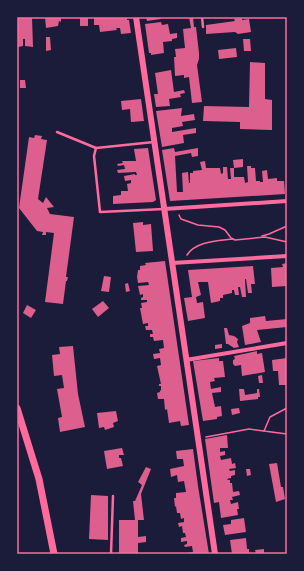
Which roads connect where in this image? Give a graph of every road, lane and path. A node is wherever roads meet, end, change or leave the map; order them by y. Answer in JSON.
{"nodes":[{"id":1,"x":136,"y":17,"type":"edge"},
{"id":2,"x":202,"y":17,"type":"edge"},
{"id":3,"x":203,"y":27,"type":"dead end"},
{"id":4,"x":58,"y":132,"type":"dead end"},
{"id":5,"x":154,"y":142,"type":"junction"},
{"id":6,"x":96,"y":148,"type":"junction"},
{"id":7,"x":287,"y":201,"type":"edge"},
{"id":8,"x":177,"y":208,"type":"junction"},
{"id":9,"x":164,"y":209,"type":"junction"},
{"id":10,"x":287,"y":226,"type":"edge"},
{"id":11,"x":258,"y":237,"type":"junction"},
{"id":12,"x":233,"y":239,"type":"junction"},
{"id":13,"x":287,"y":242,"type":"edge"},
{"id":14,"x":287,"y":256,"type":"edge"},
{"id":15,"x":172,"y":263,"type":"junction"},
{"id":16,"x":182,"y":263,"type":"junction"},
{"id":17,"x":287,"y":343,"type":"edge"},
{"id":18,"x":186,"y":360,"type":"junction"},
{"id":19,"x":17,"y":408,"type":"edge"},
{"id":20,"x":287,"y":408,"type":"edge"},
{"id":21,"x":264,"y":431,"type":"junction"},
{"id":22,"x":287,"y":434,"type":"edge"},
{"id":23,"x":198,"y":439,"type":"junction"},
{"id":24,"x":113,"y":496,"type":"dead end"},
{"id":25,"x":54,"y":554,"type":"edge"},
{"id":26,"x":111,"y":554,"type":"edge"},
{"id":27,"x":215,"y":554,"type":"edge"}],
"edges":[{"from":1,"to":5,"type":"street"},
{"from":2,"to":3,"type":"lane"},
{"from":4,"to":6,"type":"lane"},
{"from":5,"to":6,"type":"lane"},
{"from":5,"to":9,"type":"street"},
{"from":6,"to":9,"type":"lane"},
{"from":7,"to":8,"type":"street"},
{"from":8,"to":9,"type":"street"},
{"from":8,"to":12,"type":"path"},
{"from":9,"to":15,"type":"street"},
{"from":10,"to":11,"type":"path"},
{"from":11,"to":12,"type":"path"},
{"from":11,"to":13,"type":"path"},
{"from":12,"to":16,"type":"path"},
{"from":14,"to":16,"type":"street"},
{"from":15,"to":16,"type":"street"},
{"from":15,"to":18,"type":"street"},
{"from":17,"to":18,"type":"street"},
{"from":18,"to":23,"type":"street"},
{"from":19,"to":25,"type":"main road"},
{"from":20,"to":21,"type":"path"},
{"from":21,"to":22,"type":"path"},
{"from":21,"to":23,"type":"path"},
{"from":23,"to":27,"type":"street"},
{"from":24,"to":26,"type":"lane"}]}
